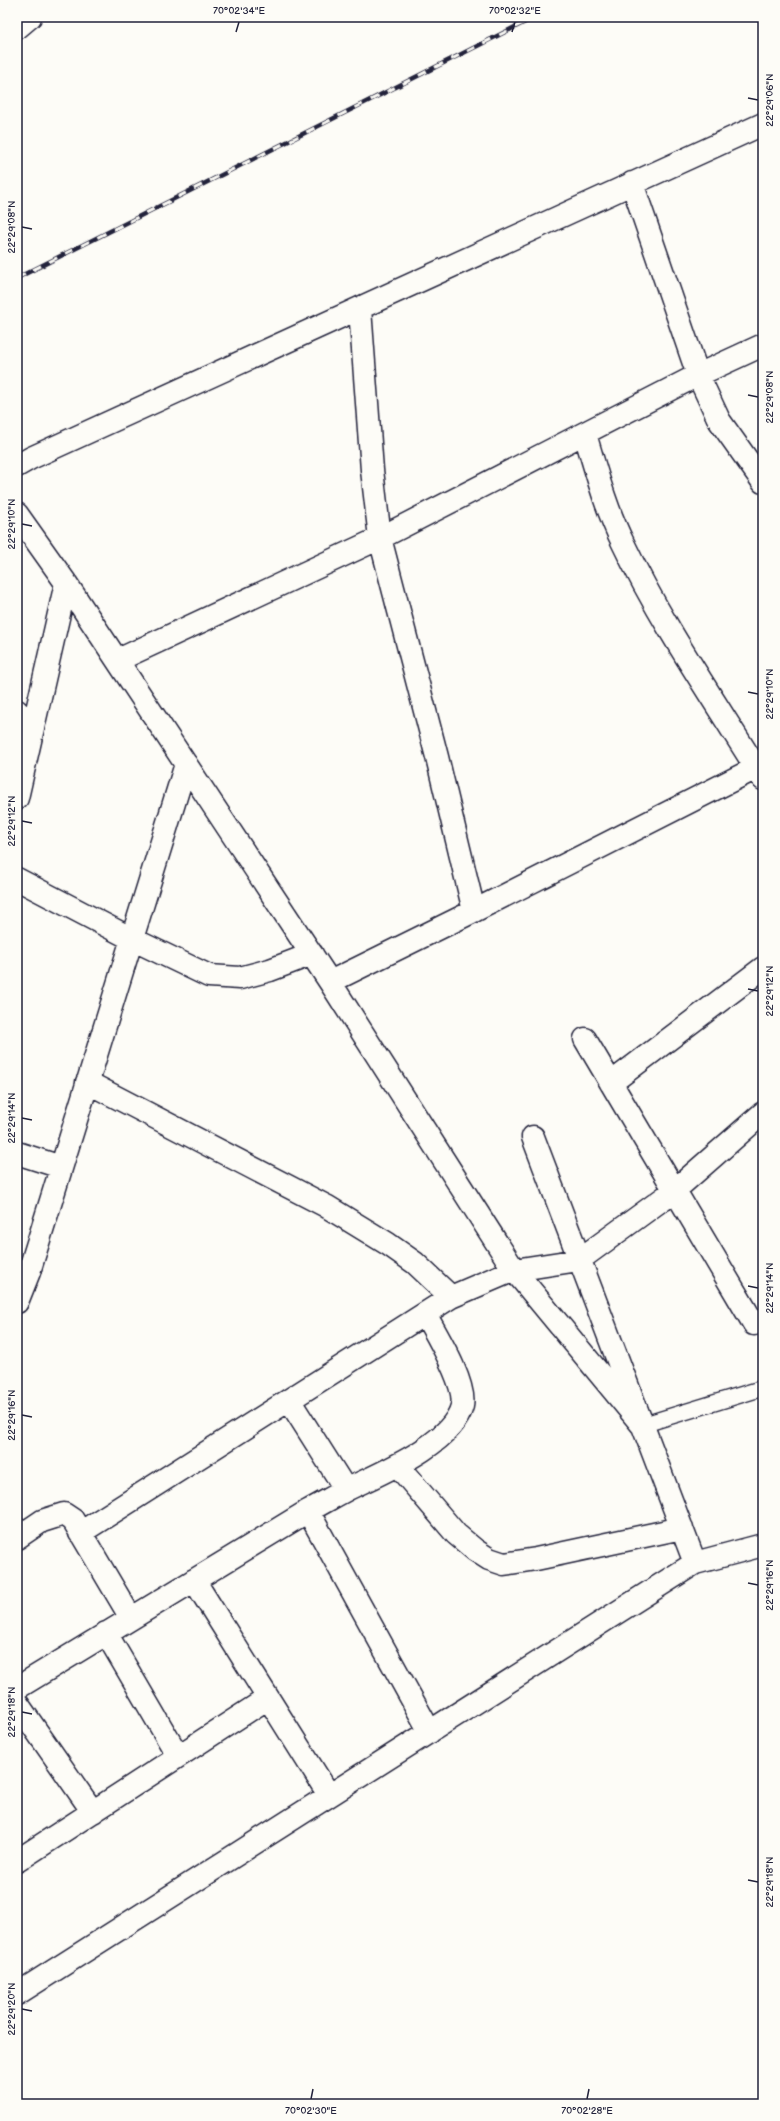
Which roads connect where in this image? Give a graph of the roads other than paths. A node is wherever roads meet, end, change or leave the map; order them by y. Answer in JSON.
{"nodes":[{"id":1,"x":30,"y":17,"type":"edge"},
{"id":2,"x":17,"y":28,"type":"edge"},
{"id":3,"x":763,"y":124,"type":"edge"},
{"id":4,"x":632,"y":183,"type":"junction"},
{"id":5,"x":360,"y":308,"type":"junction"},
{"id":6,"x":763,"y":345,"type":"edge"},
{"id":7,"x":698,"y":375,"type":"junction"},
{"id":8,"x":585,"y":434,"type":"junction"},
{"id":9,"x":17,"y":466,"type":"edge"},
{"id":10,"x":763,"y":482,"type":"edge"},
{"id":11,"x":17,"y":514,"type":"edge"},
{"id":12,"x":380,"y":538,"type":"junction"},
{"id":13,"x":66,"y":583,"type":"junction"},
{"id":14,"x":118,"y":660,"type":"junction"},
{"id":15,"x":17,"y":711,"type":"edge"},
{"id":16,"x":33,"y":728,"type":"junction"},
{"id":17,"x":186,"y":764,"type":"junction"},
{"id":18,"x":761,"y":769,"type":"edge"},
{"id":19,"x":17,"y":798,"type":"edge"},
{"id":20,"x":17,"y":879,"type":"edge"},
{"id":21,"x":474,"y":911,"type":"junction"},
{"id":22,"x":130,"y":938,"type":"junction"},
{"id":23,"x":312,"y":954,"type":"junction"},
{"id":24,"x":763,"y":968,"type":"edge"},
{"id":25,"x":330,"y":982,"type":"junction"},
{"id":26,"x":585,"y":1039,"type":"dead end"},
{"id":27,"x":87,"y":1082,"type":"junction"},
{"id":28,"x":611,"y":1083,"type":"junction"},
{"id":29,"x":763,"y":1113,"type":"edge"},
{"id":30,"x":533,"y":1137,"type":"dead end"},
{"id":31,"x":17,"y":1153,"type":"edge"},
{"id":32,"x":61,"y":1167,"type":"junction"},
{"id":33,"x":675,"y":1190,"type":"junction"},
{"id":34,"x":579,"y":1260,"type":"junction"},
{"id":35,"x":514,"y":1270,"type":"junction"},
{"id":36,"x":451,"y":1297,"type":"junction"},
{"id":37,"x":17,"y":1302,"type":"edge"},
{"id":38,"x":425,"y":1314,"type":"junction"},
{"id":39,"x":754,"y":1324,"type":"dead end"},
{"id":40,"x":763,"y":1388,"type":"edge"},
{"id":41,"x":289,"y":1400,"type":"junction"},
{"id":42,"x":642,"y":1425,"type":"junction"},
{"id":43,"x":398,"y":1466,"type":"junction"},
{"id":44,"x":346,"y":1490,"type":"junction"},
{"id":45,"x":308,"y":1511,"type":"junction"},
{"id":46,"x":682,"y":1528,"type":"junction"},
{"id":47,"x":80,"y":1533,"type":"junction"},
{"id":48,"x":17,"y":1538,"type":"edge"},
{"id":49,"x":763,"y":1545,"type":"edge"},
{"id":50,"x":695,"y":1564,"type":"junction"},
{"id":51,"x":194,"y":1580,"type":"junction"},
{"id":52,"x":131,"y":1618,"type":"junction"},
{"id":53,"x":106,"y":1633,"type":"junction"},
{"id":54,"x":17,"y":1688,"type":"edge"},
{"id":55,"x":268,"y":1698,"type":"junction"},
{"id":56,"x":17,"y":1703,"type":"edge"},
{"id":57,"x":430,"y":1732,"type":"junction"},
{"id":58,"x":178,"y":1756,"type":"junction"},
{"id":59,"x":329,"y":1795,"type":"junction"},
{"id":60,"x":93,"y":1812,"type":"junction"},
{"id":61,"x":17,"y":1861,"type":"edge"},
{"id":62,"x":17,"y":1994,"type":"edge"}],
"edges":[{"from":1,"to":2,"type":"street"},
{"from":3,"to":4,"type":"street"},
{"from":4,"to":5,"type":"street"},
{"from":4,"to":7,"type":"street"},
{"from":5,"to":9,"type":"street"},
{"from":5,"to":12,"type":"street"},
{"from":6,"to":7,"type":"street"},
{"from":7,"to":8,"type":"street"},
{"from":7,"to":10,"type":"street"},
{"from":8,"to":12,"type":"street"},
{"from":8,"to":18,"type":"street"},
{"from":11,"to":13,"type":"street"},
{"from":12,"to":14,"type":"street"},
{"from":12,"to":21,"type":"street"},
{"from":13,"to":14,"type":"street"},
{"from":13,"to":16,"type":"street"},
{"from":14,"to":17,"type":"street"},
{"from":15,"to":16,"type":"street"},
{"from":16,"to":19,"type":"street"},
{"from":17,"to":22,"type":"street"},
{"from":17,"to":23,"type":"street"},
{"from":18,"to":21,"type":"street"},
{"from":20,"to":22,"type":"street"},
{"from":21,"to":25,"type":"street"},
{"from":22,"to":23,"type":"street"},
{"from":22,"to":27,"type":"street"},
{"from":23,"to":25,"type":"street"},
{"from":24,"to":28,"type":"street"},
{"from":25,"to":35,"type":"street"},
{"from":26,"to":28,"type":"street"},
{"from":27,"to":32,"type":"street"},
{"from":27,"to":36,"type":"street"},
{"from":28,"to":33,"type":"street"},
{"from":29,"to":33,"type":"street"},
{"from":30,"to":34,"type":"street"},
{"from":31,"to":32,"type":"street"},
{"from":32,"to":37,"type":"street"},
{"from":33,"to":34,"type":"street"},
{"from":33,"to":39,"type":"street"},
{"from":34,"to":35,"type":"street"},
{"from":34,"to":42,"type":"street"},
{"from":35,"to":36,"type":"street"},
{"from":35,"to":42,"type":"street"},
{"from":36,"to":38,"type":"street"},
{"from":38,"to":41,"type":"street"},
{"from":38,"to":43,"type":"street"},
{"from":40,"to":42,"type":"lane"},
{"from":41,"to":44,"type":"street"},
{"from":41,"to":47,"type":"street"},
{"from":42,"to":46,"type":"street"},
{"from":43,"to":44,"type":"street"},
{"from":43,"to":46,"type":"street"},
{"from":44,"to":45,"type":"street"},
{"from":45,"to":51,"type":"street"},
{"from":45,"to":57,"type":"street"},
{"from":46,"to":50,"type":"street"},
{"from":47,"to":48,"type":"street"},
{"from":47,"to":52,"type":"street"},
{"from":49,"to":50,"type":"street"},
{"from":50,"to":57,"type":"street"},
{"from":51,"to":52,"type":"street"},
{"from":51,"to":55,"type":"street"},
{"from":52,"to":53,"type":"street"},
{"from":53,"to":54,"type":"street"},
{"from":53,"to":58,"type":"street"},
{"from":55,"to":58,"type":"street"},
{"from":55,"to":59,"type":"street"},
{"from":56,"to":60,"type":"street"},
{"from":57,"to":59,"type":"street"},
{"from":58,"to":60,"type":"street"},
{"from":59,"to":62,"type":"street"},
{"from":60,"to":61,"type":"street"}]}
